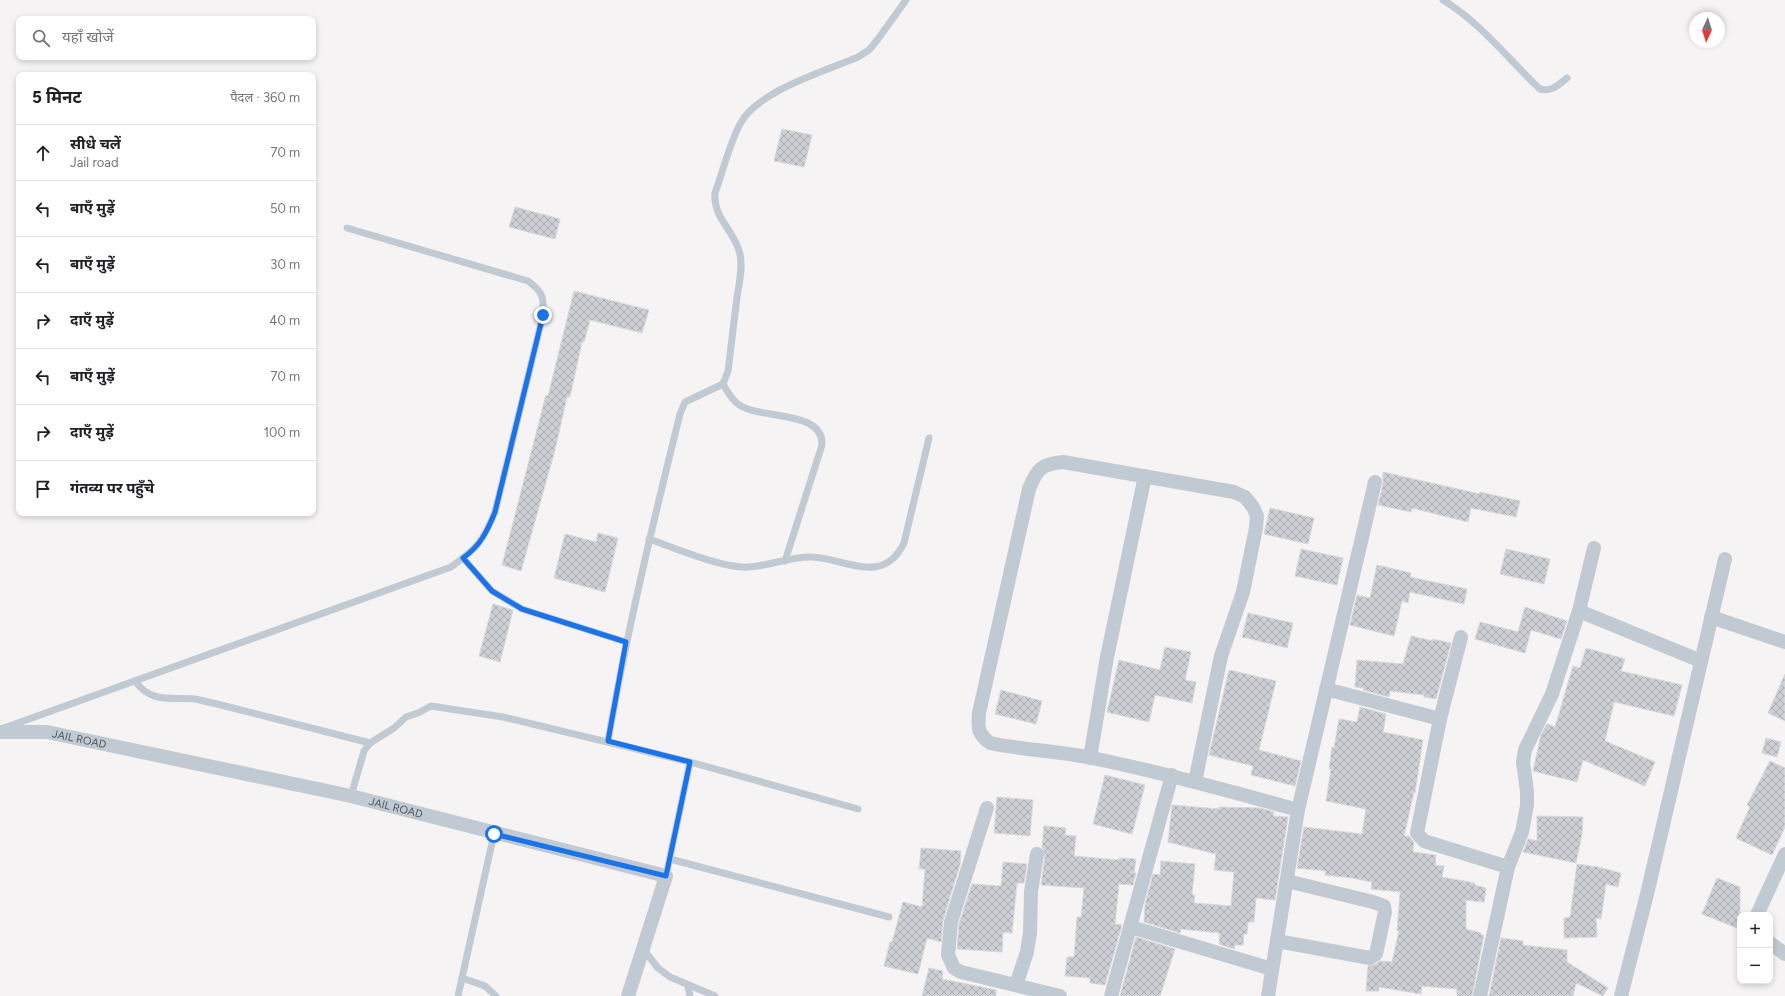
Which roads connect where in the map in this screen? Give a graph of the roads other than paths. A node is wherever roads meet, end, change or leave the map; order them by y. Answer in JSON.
{"nodes":[{"id":1,"x":906,"y":0,"type":"edge"},
{"id":2,"x":1443,"y":0,"type":"edge"},
{"id":3,"x":1567,"y":78,"type":"dead end"},
{"id":4,"x":347,"y":228,"type":"dead end"},
{"id":5,"x":723,"y":384,"type":"junction"},
{"id":6,"x":928,"y":438,"type":"dead end"},
{"id":7,"x":1146,"y":476,"type":"junction"},
{"id":8,"x":1375,"y":482,"type":"dead end"},
{"id":9,"x":649,"y":539,"type":"junction"},
{"id":10,"x":1594,"y":548,"type":"dead end"},
{"id":11,"x":463,"y":558,"type":"junction"},
{"id":12,"x":1725,"y":559,"type":"dead end"},
{"id":13,"x":785,"y":561,"type":"junction"},
{"id":14,"x":1579,"y":611,"type":"junction"},
{"id":15,"x":1711,"y":617,"type":"junction"},
{"id":16,"x":1461,"y":637,"type":"dead end"},
{"id":17,"x":626,"y":642,"type":"junction"},
{"id":18,"x":1785,"y":642,"type":"edge"},
{"id":19,"x":1701,"y":661,"type":"junction"},
{"id":20,"x":135,"y":681,"type":"junction"},
{"id":21,"x":1326,"y":689,"type":"junction"},
{"id":22,"x":1440,"y":719,"type":"junction"},
{"id":23,"x":0,"y":731,"type":"edge"},
{"id":24,"x":608,"y":741,"type":"junction"},
{"id":25,"x":370,"y":743,"type":"junction"},
{"id":26,"x":1090,"y":758,"type":"junction"},
{"id":27,"x":690,"y":762,"type":"junction"},
{"id":28,"x":1172,"y":775,"type":"junction"},
{"id":29,"x":1195,"y":782,"type":"junction"},
{"id":30,"x":351,"y":796,"type":"junction"},
{"id":31,"x":987,"y":808,"type":"dead end"},
{"id":32,"x":858,"y":809,"type":"dead end"},
{"id":33,"x":1298,"y":810,"type":"junction"},
{"id":34,"x":494,"y":834,"type":"junction"},
{"id":35,"x":1037,"y":854,"type":"dead end"},
{"id":36,"x":1785,"y":854,"type":"edge"},
{"id":37,"x":670,"y":859,"type":"junction"},
{"id":38,"x":1508,"y":868,"type":"junction"},
{"id":39,"x":666,"y":876,"type":"junction"},
{"id":40,"x":1286,"y":881,"type":"junction"},
{"id":41,"x":1758,"y":912,"type":"edge"},
{"id":42,"x":889,"y":917,"type":"dead end"},
{"id":43,"x":1131,"y":927,"type":"junction"},
{"id":44,"x":1277,"y":941,"type":"junction"},
{"id":45,"x":1773,"y":945,"type":"edge"},
{"id":46,"x":644,"y":950,"type":"junction"},
{"id":47,"x":1785,"y":954,"type":"edge"},
{"id":48,"x":1272,"y":969,"type":"junction"},
{"id":49,"x":462,"y":978,"type":"junction"},
{"id":50,"x":1016,"y":985,"type":"junction"},
{"id":51,"x":688,"y":986,"type":"junction"},
{"id":52,"x":458,"y":996,"type":"edge"},
{"id":53,"x":496,"y":996,"type":"edge"},
{"id":54,"x":628,"y":996,"type":"edge"},
{"id":55,"x":690,"y":996,"type":"edge"},
{"id":56,"x":715,"y":996,"type":"edge"},
{"id":57,"x":1060,"y":996,"type":"edge"},
{"id":58,"x":1111,"y":996,"type":"edge"},
{"id":59,"x":1268,"y":996,"type":"edge"},
{"id":60,"x":1480,"y":996,"type":"edge"},
{"id":61,"x":1621,"y":996,"type":"edge"}],
"edges":[{"from":1,"to":5,"type":"lane"},
{"from":2,"to":3,"type":"lane"},
{"from":4,"to":11,"type":"lane"},
{"from":5,"to":9,"type":"lane"},
{"from":5,"to":13,"type":"lane"},
{"from":6,"to":13,"type":"lane"},
{"from":7,"to":26,"type":"street"},
{"from":7,"to":26,"type":"street"},
{"from":7,"to":29,"type":"street"},
{"from":8,"to":21,"type":"street"},
{"from":9,"to":13,"type":"lane"},
{"from":9,"to":17,"type":"lane"},
{"from":10,"to":14,"type":"street"},
{"from":11,"to":17,"type":"lane"},
{"from":11,"to":20,"type":"lane"},
{"from":12,"to":15,"type":"street"},
{"from":14,"to":19,"type":"street"},
{"from":14,"to":38,"type":"street"},
{"from":15,"to":18,"type":"street"},
{"from":15,"to":19,"type":"street"},
{"from":16,"to":22,"type":"street"},
{"from":17,"to":24,"type":"lane"},
{"from":19,"to":61,"type":"street"},
{"from":20,"to":23,"type":"lane"},
{"from":20,"to":25,"type":"lane"},
{"from":21,"to":22,"type":"street"},
{"from":21,"to":33,"type":"street"},
{"from":22,"to":38,"type":"street"},
{"from":23,"to":30,"type":"street","name":"JAIL ROAD"},
{"from":24,"to":25,"type":"lane"},
{"from":24,"to":27,"type":"lane"},
{"from":25,"to":30,"type":"lane"},
{"from":26,"to":28,"type":"street"},
{"from":27,"to":32,"type":"lane"},
{"from":27,"to":37,"type":"lane"},
{"from":28,"to":29,"type":"street"},
{"from":28,"to":43,"type":"street"},
{"from":29,"to":33,"type":"street"},
{"from":30,"to":34,"type":"street","name":"JAIL ROAD"},
{"from":31,"to":50,"type":"street"},
{"from":33,"to":40,"type":"street"},
{"from":34,"to":39,"type":"street","name":"JAIL ROAD"},
{"from":34,"to":49,"type":"lane"},
{"from":35,"to":50,"type":"street"},
{"from":36,"to":41,"type":"street"},
{"from":37,"to":39,"type":"lane"},
{"from":37,"to":42,"type":"lane"},
{"from":38,"to":60,"type":"street"},
{"from":39,"to":46,"type":"street"},
{"from":40,"to":44,"type":"street"},
{"from":40,"to":44,"type":"street"},
{"from":43,"to":48,"type":"street"},
{"from":43,"to":58,"type":"street"},
{"from":44,"to":48,"type":"street"},
{"from":45,"to":47,"type":"street"},
{"from":46,"to":51,"type":"lane"},
{"from":46,"to":54,"type":"street"},
{"from":48,"to":59,"type":"street"},
{"from":49,"to":52,"type":"lane"},
{"from":49,"to":53,"type":"lane"},
{"from":50,"to":57,"type":"street"},
{"from":51,"to":55,"type":"lane"},
{"from":51,"to":56,"type":"lane"}]}
